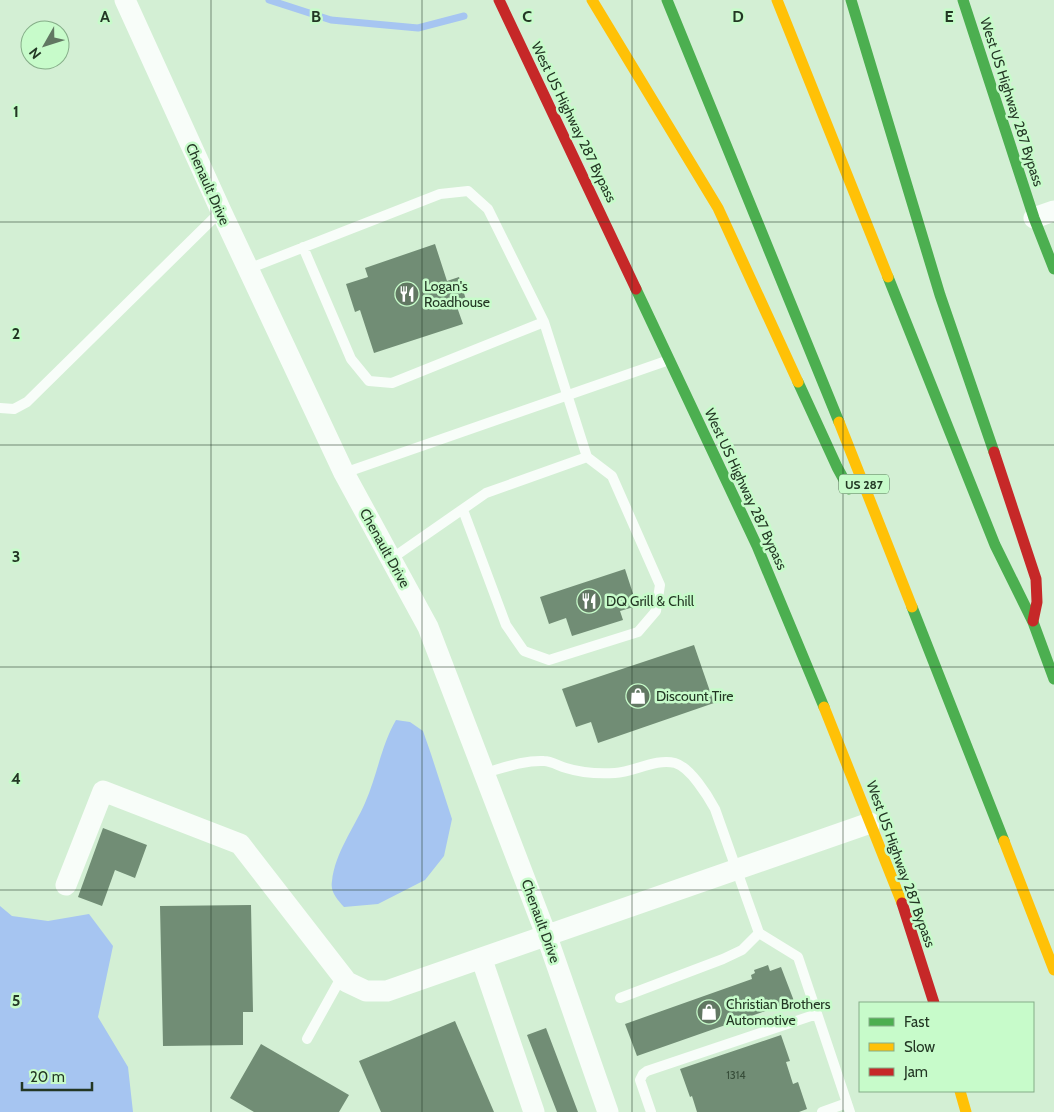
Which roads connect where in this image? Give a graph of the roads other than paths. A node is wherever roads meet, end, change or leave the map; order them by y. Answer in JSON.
{"nodes":[{"id":1,"x":125,"y":0,"type":"edge"},
{"id":2,"x":499,"y":0,"type":"edge"},
{"id":3,"x":592,"y":0,"type":"edge"},
{"id":4,"x":667,"y":0,"type":"edge"},
{"id":5,"x":777,"y":0,"type":"edge"},
{"id":6,"x":851,"y":0,"type":"edge"},
{"id":7,"x":962,"y":0,"type":"edge"},
{"id":8,"x":220,"y":211,"type":"junction"},
{"id":9,"x":1054,"y":212,"type":"edge"},
{"id":10,"x":1034,"y":218,"type":"junction"},
{"id":11,"x":303,"y":247,"type":"junction"},
{"id":12,"x":248,"y":269,"type":"junction"},
{"id":13,"x":1054,"y":269,"type":"edge"},
{"id":14,"x":544,"y":322,"type":"junction"},
{"id":15,"x":670,"y":360,"type":"junction"},
{"id":16,"x":567,"y":395,"type":"junction"},
{"id":17,"x":0,"y":408,"type":"edge"},
{"id":18,"x":586,"y":457,"type":"junction"},
{"id":19,"x":344,"y":472,"type":"junction"},
{"id":20,"x":855,"y":501,"type":"dead end"},
{"id":21,"x":463,"y":510,"type":"junction"},
{"id":22,"x":864,"y":518,"type":"dead end"},
{"id":23,"x":888,"y":547,"type":"junction"},
{"id":24,"x":391,"y":559,"type":"junction"},
{"id":25,"x":1032,"y":622,"type":"junction"},
{"id":26,"x":1054,"y":678,"type":"edge"},
{"id":27,"x":484,"y":773,"type":"junction"},
{"id":28,"x":870,"y":823,"type":"junction"},
{"id":29,"x":736,"y":870,"type":"junction"},
{"id":30,"x":66,"y":886,"type":"dead end"},
{"id":31,"x":759,"y":933,"type":"junction"},
{"id":32,"x":547,"y":937,"type":"junction"},
{"id":33,"x":482,"y":960,"type":"junction"},
{"id":34,"x":1054,"y":970,"type":"edge"},
{"id":35,"x":342,"y":976,"type":"junction"},
{"id":36,"x":620,"y":998,"type":"dead end"},
{"id":37,"x":934,"y":1002,"type":"edge"},
{"id":38,"x":817,"y":1014,"type":"junction"},
{"id":39,"x":307,"y":1039,"type":"dead end"},
{"id":40,"x":960,"y":1092,"type":"edge"},
{"id":41,"x":848,"y":1108,"type":"edge"},
{"id":42,"x":534,"y":1112,"type":"edge"},
{"id":43,"x":608,"y":1112,"type":"edge"},
{"id":44,"x":651,"y":1112,"type":"edge"},
{"id":45,"x":822,"y":1112,"type":"edge"},
{"id":46,"x":966,"y":1112,"type":"edge"}],
"edges":[{"from":1,"to":8,"type":"street","name":"Chenault Drive"},
{"from":2,"to":15,"type":"main road","name":"West US Highway 287 Bypass"},
{"from":3,"to":20,"type":"main road"},
{"from":4,"to":23,"type":"main road","number":"US 287"},
{"from":5,"to":25,"type":"main road"},
{"from":6,"to":25,"type":"main road"},
{"from":7,"to":10,"type":"main road","name":"West US Highway 287 Bypass"},
{"from":8,"to":12,"type":"street","name":"Chenault Drive"},
{"from":8,"to":17,"type":"lane"},
{"from":9,"to":10,"type":"street"},
{"from":10,"to":13,"type":"main road","name":"West US Highway 287 Bypass"},
{"from":11,"to":12,"type":"lane"},
{"from":11,"to":14,"type":"lane"},
{"from":11,"to":14,"type":"lane"},
{"from":12,"to":19,"type":"street","name":"Chenault Drive"},
{"from":14,"to":16,"type":"lane"},
{"from":15,"to":16,"type":"lane"},
{"from":15,"to":28,"type":"main road","name":"West US Highway 287 Bypass"},
{"from":16,"to":18,"type":"lane"},
{"from":16,"to":19,"type":"lane"},
{"from":18,"to":21,"type":"lane"},
{"from":18,"to":21,"type":"lane"},
{"from":19,"to":24,"type":"street","name":"Chenault Drive"},
{"from":21,"to":24,"type":"lane"},
{"from":22,"to":23,"type":"main road"},
{"from":23,"to":34,"type":"main road","number":"US 287"},
{"from":24,"to":27,"type":"street","name":"Chenault Drive"},
{"from":25,"to":26,"type":"main road"},
{"from":27,"to":29,"type":"lane"},
{"from":27,"to":32,"type":"street","name":"Chenault Drive"},
{"from":28,"to":29,"type":"street"},
{"from":28,"to":37,"type":"main road","name":"West US Highway 287 Bypass"},
{"from":29,"to":31,"type":"lane"},
{"from":29,"to":32,"type":"street"},
{"from":30,"to":35,"type":"street"},
{"from":31,"to":36,"type":"lane"},
{"from":31,"to":38,"type":"lane"},
{"from":32,"to":33,"type":"street"},
{"from":32,"to":43,"type":"street","name":"Chenault Drive"},
{"from":33,"to":35,"type":"street"},
{"from":33,"to":42,"type":"street"},
{"from":35,"to":39,"type":"lane"},
{"from":38,"to":41,"type":"lane"},
{"from":38,"to":44,"type":"lane"},
{"from":40,"to":46,"type":"main road"},
{"from":41,"to":45,"type":"lane"}]}
